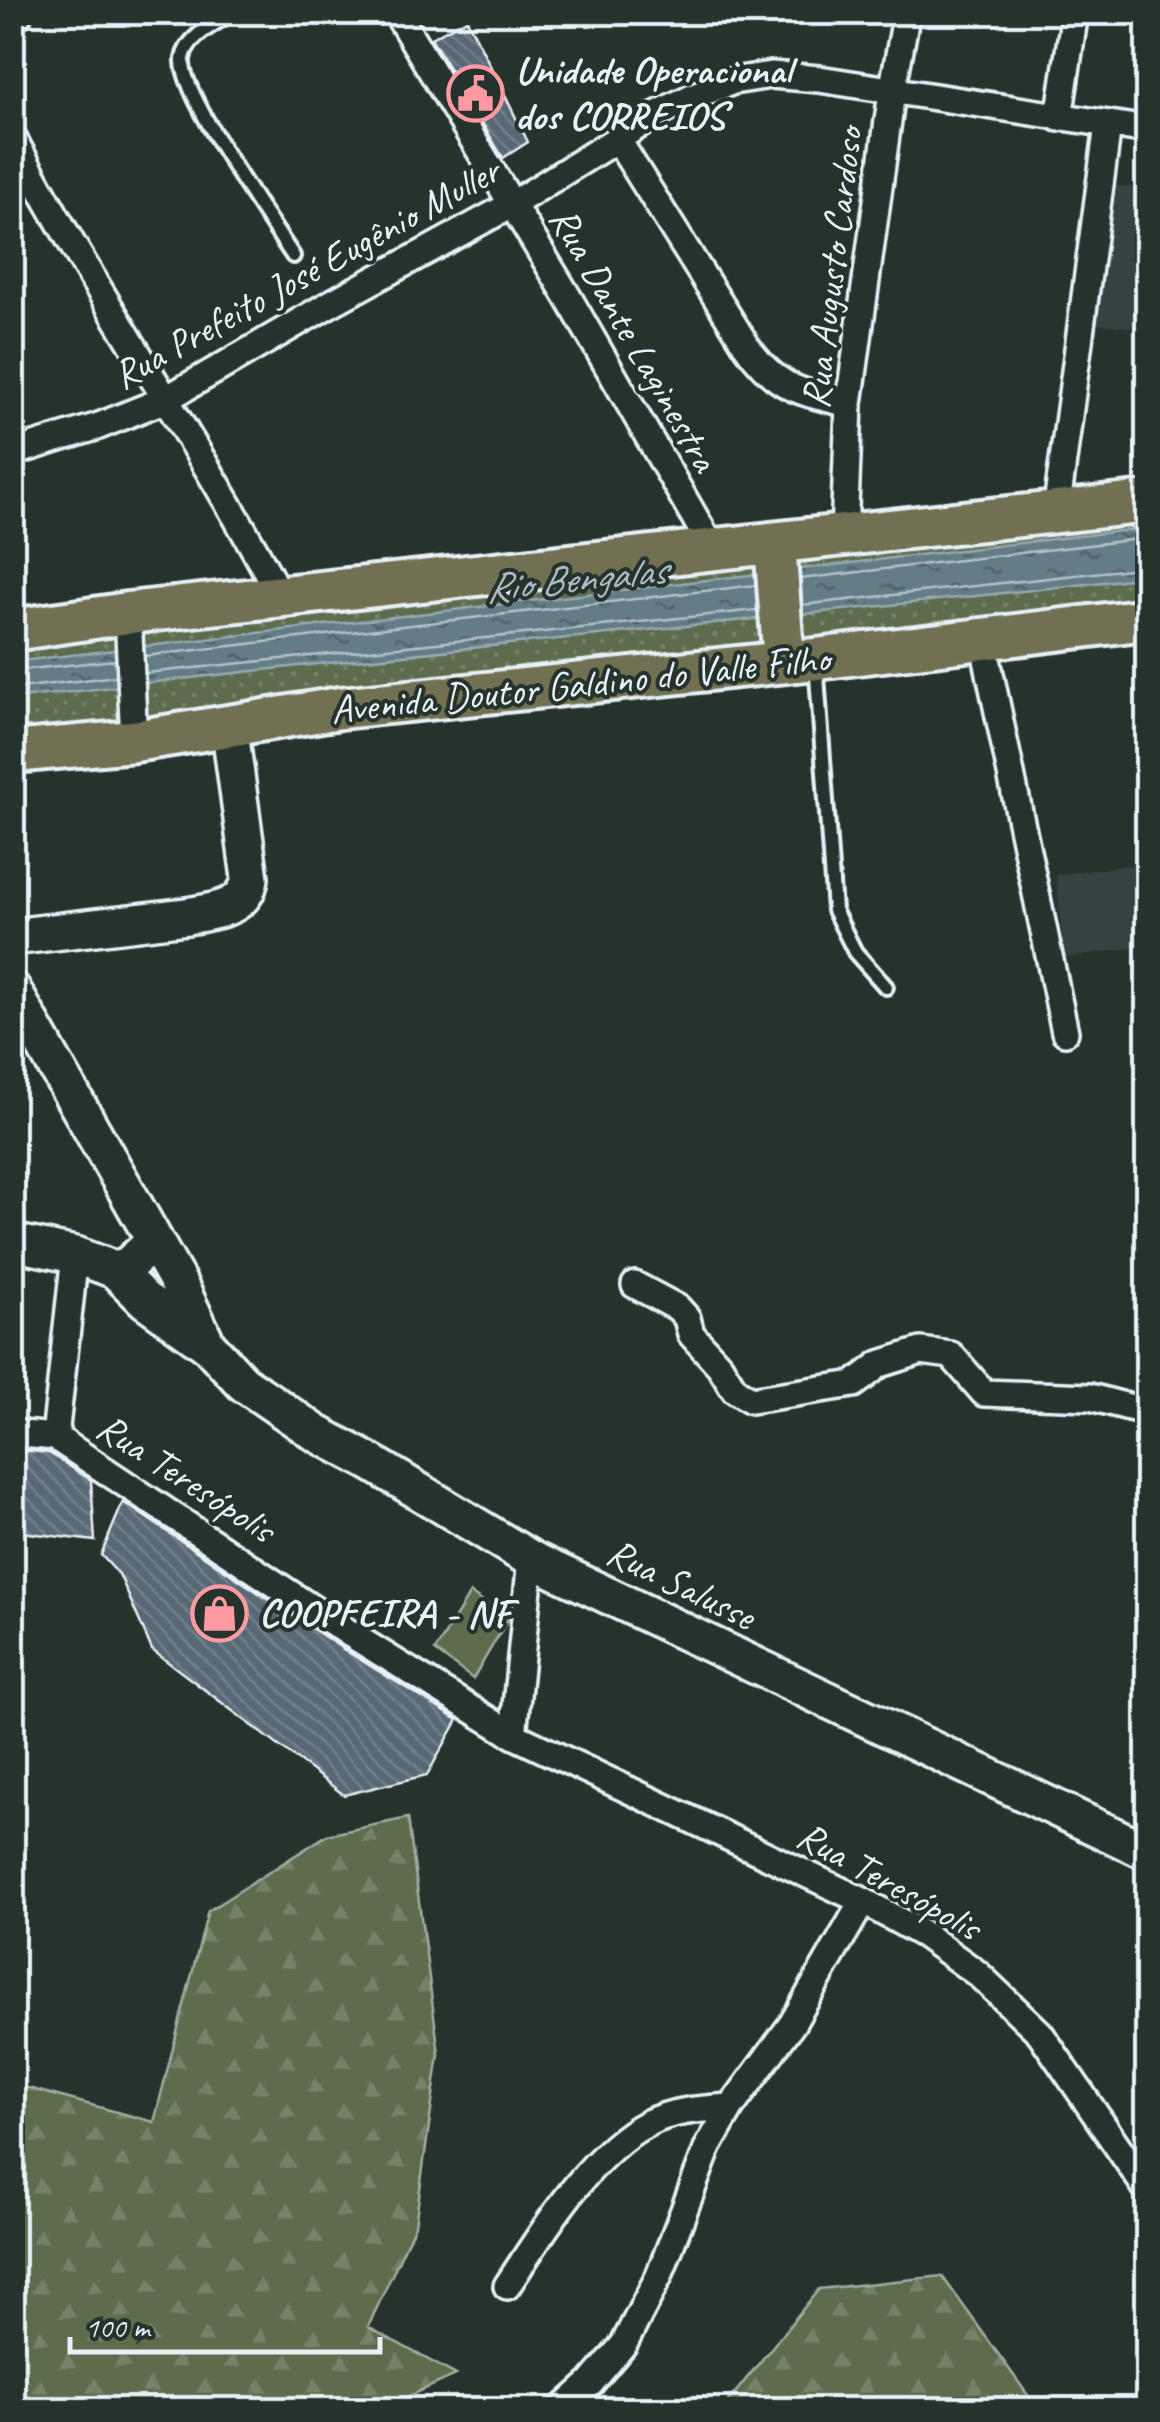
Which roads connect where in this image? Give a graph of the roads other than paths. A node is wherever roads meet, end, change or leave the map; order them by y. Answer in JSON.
{"nodes":[{"id":1,"x":233,"y":12,"type":"edge"},
{"id":2,"x":396,"y":12,"type":"edge"},
{"id":3,"x":908,"y":12,"type":"edge"},
{"id":4,"x":1076,"y":12,"type":"edge"},
{"id":5,"x":892,"y":92,"type":"junction"},
{"id":6,"x":1059,"y":118,"type":"junction"},
{"id":7,"x":1108,"y":125,"type":"junction"},
{"id":8,"x":1148,"y":130,"type":"edge"},
{"id":9,"x":12,"y":136,"type":"edge"},
{"id":10,"x":617,"y":138,"type":"junction"},
{"id":11,"x":512,"y":206,"type":"junction"},
{"id":12,"x":293,"y":256,"type":"dead end"},
{"id":13,"x":166,"y":399,"type":"junction"},
{"id":14,"x":849,"y":404,"type":"junction"},
{"id":15,"x":12,"y":453,"type":"edge"},
{"id":16,"x":1148,"y":502,"type":"edge"},
{"id":17,"x":1056,"y":513,"type":"junction"},
{"id":18,"x":844,"y":535,"type":"junction"},
{"id":19,"x":713,"y":549,"type":"junction"},
{"id":20,"x":776,"y":552,"type":"junction"},
{"id":21,"x":281,"y":598,"type":"junction"},
{"id":22,"x":128,"y":613,"type":"junction"},
{"id":23,"x":1148,"y":620,"type":"edge"},
{"id":24,"x":12,"y":630,"type":"edge"},
{"id":25,"x":984,"y":640,"type":"junction"},
{"id":26,"x":795,"y":653,"type":"junction"},
{"id":27,"x":229,"y":724,"type":"junction"},
{"id":28,"x":134,"y":741,"type":"junction"},
{"id":29,"x":12,"y":752,"type":"edge"},
{"id":30,"x":12,"y":937,"type":"edge"},
{"id":31,"x":886,"y":987,"type":"dead end"},
{"id":32,"x":12,"y":989,"type":"edge"},
{"id":33,"x":1065,"y":1032,"type":"dead end"},
{"id":34,"x":12,"y":1242,"type":"edge"},
{"id":35,"x":154,"y":1242,"type":"junction"},
{"id":36,"x":75,"y":1255,"type":"junction"},
{"id":37,"x":115,"y":1270,"type":"junction"},
{"id":38,"x":635,"y":1285,"type":"dead end"},
{"id":39,"x":207,"y":1344,"type":"junction"},
{"id":40,"x":1141,"y":1409,"type":"edge"},
{"id":41,"x":12,"y":1433,"type":"edge"},
{"id":42,"x":56,"y":1437,"type":"junction"},
{"id":43,"x":530,"y":1559,"type":"junction"},
{"id":44,"x":514,"y":1735,"type":"junction"},
{"id":45,"x":1148,"y":1852,"type":"edge"},
{"id":46,"x":863,"y":1901,"type":"junction"},
{"id":47,"x":731,"y":2107,"type":"junction"},
{"id":48,"x":1148,"y":2191,"type":"edge"},
{"id":49,"x":507,"y":2286,"type":"dead end"},
{"id":50,"x":561,"y":2410,"type":"edge"}],
"edges":[{"from":1,"to":12,"type":"lane"},
{"from":2,"to":11,"type":"street","name":"Rua Dante Laginestra"},
{"from":3,"to":5,"type":"street","name":"Rua Augusto Cardoso"},
{"from":4,"to":6,"type":"street"},
{"from":5,"to":6,"type":"street","name":"Rua Prefeito José Eugênio Muller"},
{"from":5,"to":10,"type":"street","name":"Rua Prefeito José Eugênio Muller"},
{"from":5,"to":14,"type":"street","name":"Rua Augusto Cardoso"},
{"from":6,"to":7,"type":"street","name":"Rua Prefeito José Eugênio Muller"},
{"from":7,"to":8,"type":"street","name":"Rua Prefeito José Eugênio Muller"},
{"from":7,"to":17,"type":"street"},
{"from":9,"to":13,"type":"street"},
{"from":10,"to":11,"type":"street","name":"Rua Prefeito José Eugênio Muller"},
{"from":10,"to":14,"type":"street"},
{"from":11,"to":13,"type":"street","name":"Rua Prefeito José Eugênio Muller"},
{"from":11,"to":19,"type":"street","name":"Rua Dante Laginestra"},
{"from":13,"to":15,"type":"street","name":"Rua Prefeito José Eugênio Muller"},
{"from":13,"to":21,"type":"street"},
{"from":14,"to":18,"type":"street","name":"Rua Augusto Cardoso"},
{"from":16,"to":17,"type":"main road"},
{"from":17,"to":18,"type":"main road"},
{"from":18,"to":20,"type":"main road"},
{"from":19,"to":20,"type":"main road"},
{"from":19,"to":21,"type":"main road"},
{"from":20,"to":26,"type":"main road"},
{"from":21,"to":22,"type":"main road"},
{"from":22,"to":24,"type":"main road"},
{"from":22,"to":28,"type":"street"},
{"from":23,"to":25,"type":"main road","name":"Avenida Doutor Galdino do Valle Filho"},
{"from":25,"to":26,"type":"main road","name":"Avenida Doutor Galdino do Valle Filho"},
{"from":25,"to":33,"type":"street"},
{"from":26,"to":27,"type":"main road","name":"Avenida Doutor Galdino do Valle Filho"},
{"from":26,"to":31,"type":"lane"},
{"from":27,"to":28,"type":"main road","name":"Avenida Doutor Galdino do Valle Filho"},
{"from":27,"to":30,"type":"street"},
{"from":28,"to":29,"type":"main road","name":"Avenida Doutor Galdino do Valle Filho"},
{"from":32,"to":35,"type":"street"},
{"from":34,"to":36,"type":"street"},
{"from":35,"to":37,"type":"street"},
{"from":35,"to":39,"type":"street"},
{"from":36,"to":37,"type":"street"},
{"from":36,"to":42,"type":"street"},
{"from":37,"to":39,"type":"street"},
{"from":38,"to":40,"type":"street"},
{"from":39,"to":43,"type":"street","name":"Rua Salusse"},
{"from":41,"to":42,"type":"street","name":"Rua Teresópolis"},
{"from":42,"to":44,"type":"street","name":"Rua Teresópolis"},
{"from":43,"to":44,"type":"street"},
{"from":43,"to":45,"type":"street","name":"Rua Salusse"},
{"from":44,"to":46,"type":"street","name":"Rua Teresópolis"},
{"from":46,"to":47,"type":"street"},
{"from":46,"to":48,"type":"street","name":"Rua Teresópolis"},
{"from":47,"to":49,"type":"street"},
{"from":47,"to":50,"type":"street"}]}
